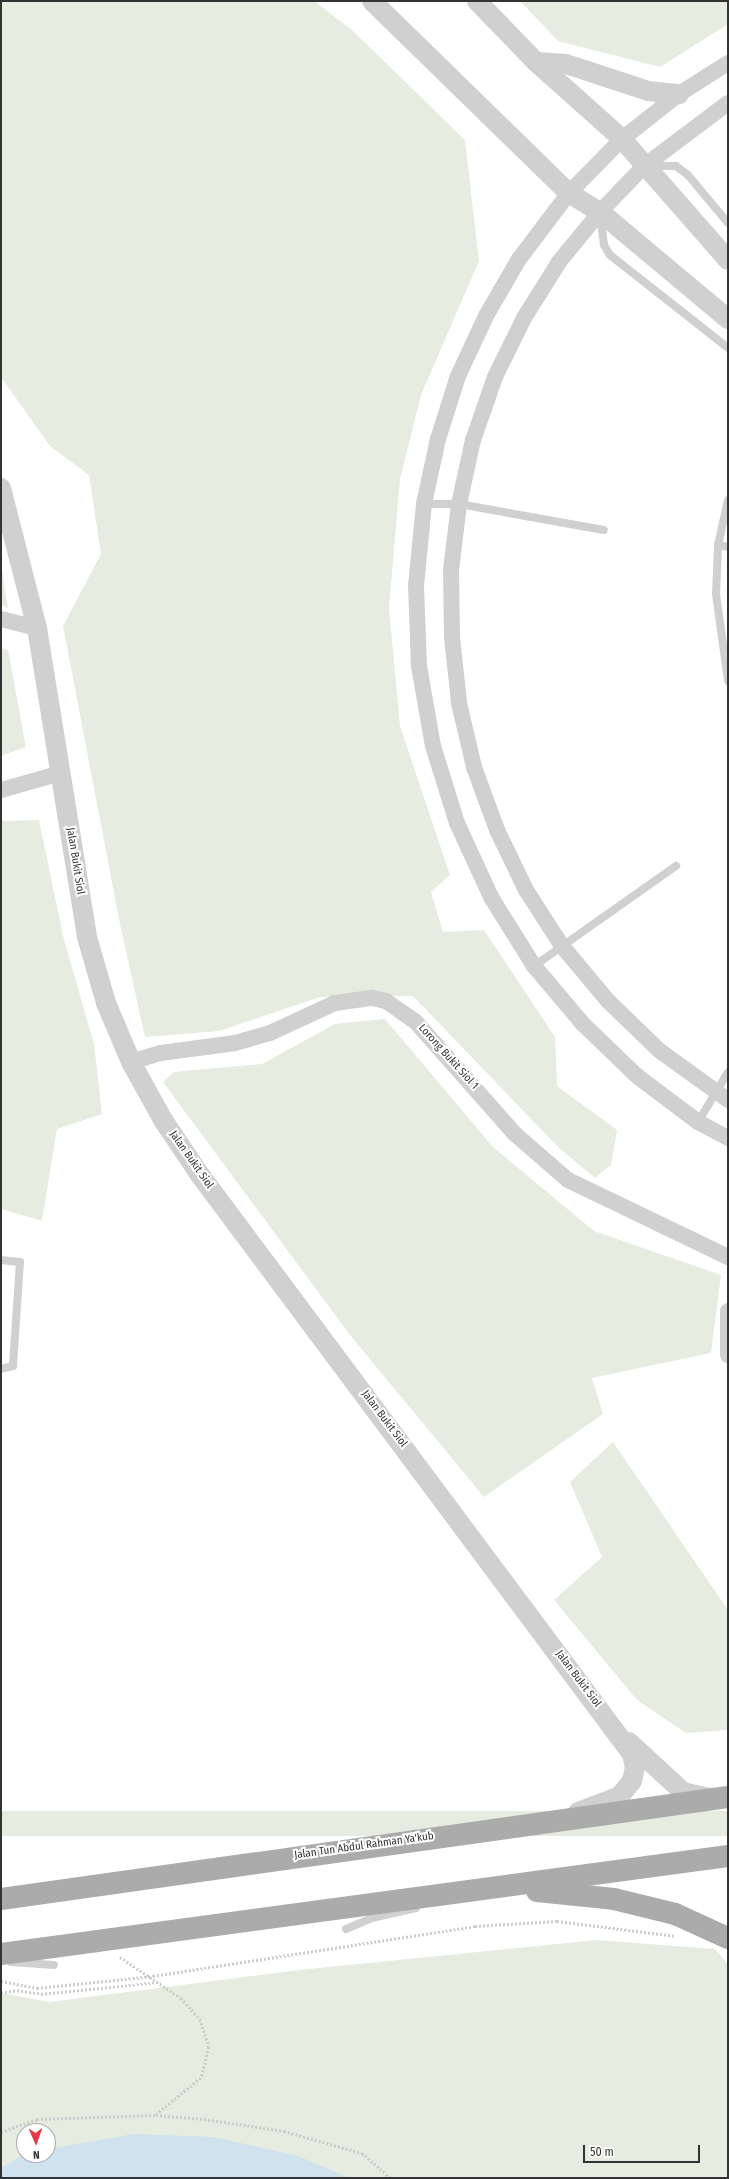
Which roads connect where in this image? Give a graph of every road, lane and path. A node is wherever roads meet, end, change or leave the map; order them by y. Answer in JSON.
{"nodes":[{"id":1,"x":372,"y":1,"type":"edge"},
{"id":2,"x":476,"y":1,"type":"edge"},
{"id":3,"x":536,"y":62,"type":"junction"},
{"id":4,"x":728,"y":63,"type":"edge"},
{"id":5,"x":679,"y":94,"type":"junction"},
{"id":6,"x":728,"y":103,"type":"edge"},
{"id":7,"x":622,"y":139,"type":"junction"},
{"id":8,"x":644,"y":166,"type":"junction"},
{"id":9,"x":569,"y":193,"type":"junction"},
{"id":10,"x":600,"y":212,"type":"junction"},
{"id":11,"x":728,"y":224,"type":"edge"},
{"id":12,"x":728,"y":260,"type":"edge"},
{"id":13,"x":728,"y":319,"type":"edge"},
{"id":14,"x":728,"y":348,"type":"edge"},
{"id":15,"x":1,"y":488,"type":"edge"},
{"id":16,"x":728,"y":500,"type":"edge"},
{"id":17,"x":424,"y":504,"type":"junction"},
{"id":18,"x":459,"y":504,"type":"junction"},
{"id":19,"x":604,"y":530,"type":"dead end"},
{"id":20,"x":718,"y":545,"type":"junction"},
{"id":21,"x":728,"y":547,"type":"edge"},
{"id":22,"x":1,"y":619,"type":"edge"},
{"id":23,"x":37,"y":628,"type":"junction"},
{"id":24,"x":728,"y":681,"type":"edge"},
{"id":25,"x":61,"y":773,"type":"junction"},
{"id":26,"x":1,"y":790,"type":"edge"},
{"id":27,"x":676,"y":866,"type":"dead end"},
{"id":28,"x":562,"y":946,"type":"junction"},
{"id":29,"x":534,"y":966,"type":"junction"},
{"id":30,"x":131,"y":1062,"type":"junction"},
{"id":31,"x":728,"y":1072,"type":"edge"},
{"id":32,"x":723,"y":1097,"type":"edge"},
{"id":33,"x":698,"y":1122,"type":"junction"},
{"id":34,"x":728,"y":1138,"type":"edge"},
{"id":35,"x":728,"y":1257,"type":"edge"},
{"id":36,"x":1,"y":1260,"type":"edge"},
{"id":37,"x":728,"y":1311,"type":"edge"},
{"id":38,"x":728,"y":1355,"type":"edge"},
{"id":39,"x":1,"y":1369,"type":"edge"},
{"id":40,"x":612,"y":1725,"type":"junction"},
{"id":41,"x":721,"y":1798,"type":"edge"},
{"id":42,"x":561,"y":1818,"type":"junction"},
{"id":43,"x":728,"y":1856,"type":"edge"},
{"id":44,"x":487,"y":1894,"type":"junction"},
{"id":45,"x":421,"y":1898,"type":"junction"},
{"id":46,"x":1,"y":1899,"type":"edge"},
{"id":47,"x":346,"y":1929,"type":"dead end"},
{"id":48,"x":682,"y":1936,"type":"dead end"},
{"id":49,"x":728,"y":1938,"type":"edge"},
{"id":50,"x":1,"y":1954,"type":"edge"},
{"id":51,"x":120,"y":1957,"type":"dead end"},
{"id":52,"x":1,"y":1961,"type":"edge"},
{"id":53,"x":54,"y":1965,"type":"dead end"},
{"id":54,"x":153,"y":1976,"type":"junction"},
{"id":55,"x":1,"y":1981,"type":"edge"},
{"id":56,"x":161,"y":1982,"type":"junction"},
{"id":57,"x":1,"y":1993,"type":"edge"},
{"id":58,"x":156,"y":2115,"type":"junction"},
{"id":59,"x":1,"y":2132,"type":"edge"},
{"id":60,"x":391,"y":2178,"type":"edge"}],
"edges":[{"from":1,"to":9,"type":"street"},
{"from":2,"to":3,"type":"street"},
{"from":3,"to":5,"type":"street"},
{"from":3,"to":7,"type":"street"},
{"from":4,"to":5,"type":"street"},
{"from":5,"to":7,"type":"street"},
{"from":6,"to":8,"type":"street"},
{"from":7,"to":8,"type":"street"},
{"from":7,"to":9,"type":"street"},
{"from":8,"to":10,"type":"street"},
{"from":8,"to":11,"type":"lane"},
{"from":8,"to":12,"type":"street"},
{"from":9,"to":10,"type":"street"},
{"from":9,"to":17,"type":"street"},
{"from":10,"to":13,"type":"street"},
{"from":10,"to":14,"type":"lane"},
{"from":10,"to":18,"type":"street"},
{"from":15,"to":23,"type":"street","name":"Jalan Bukit Siol"},
{"from":16,"to":20,"type":"lane"},
{"from":17,"to":18,"type":"lane"},
{"from":17,"to":29,"type":"street"},
{"from":18,"to":19,"type":"lane"},
{"from":18,"to":28,"type":"street"},
{"from":20,"to":21,"type":"lane"},
{"from":20,"to":24,"type":"lane"},
{"from":22,"to":23,"type":"street"},
{"from":23,"to":25,"type":"street","name":"Jalan Bukit Siol"},
{"from":25,"to":26,"type":"street"},
{"from":25,"to":30,"type":"street","name":"Jalan Bukit Siol"},
{"from":27,"to":28,"type":"lane"},
{"from":28,"to":29,"type":"lane"},
{"from":28,"to":32,"type":"street"},
{"from":29,"to":33,"type":"street"},
{"from":30,"to":35,"type":"street","name":"Lorong Bukit Siol 1"},
{"from":30,"to":40,"type":"street","name":"Jalan Bukit Siol"},
{"from":31,"to":32,"type":"lane"},
{"from":32,"to":33,"type":"lane"},
{"from":33,"to":34,"type":"street"},
{"from":36,"to":39,"type":"lane"},
{"from":37,"to":38,"type":"street"},
{"from":40,"to":41,"type":"street"},
{"from":40,"to":42,"type":"street"},
{"from":41,"to":42,"type":"main road","name":"Jalan Tun Abdul Rahman Ya'kub"},
{"from":42,"to":46,"type":"main road","name":"Jalan Tun Abdul Rahman Ya'kub"},
{"from":43,"to":45,"type":"main road"},
{"from":44,"to":45,"type":"main road"},
{"from":44,"to":47,"type":"lane"},
{"from":44,"to":49,"type":"main road"},
{"from":45,"to":50,"type":"main road"},
{"from":48,"to":54,"type":"path"},
{"from":51,"to":54,"type":"path"},
{"from":52,"to":53,"type":"lane"},
{"from":54,"to":55,"type":"path"},
{"from":54,"to":56,"type":"path"},
{"from":56,"to":57,"type":"path"},
{"from":56,"to":58,"type":"path"},
{"from":58,"to":59,"type":"path"},
{"from":58,"to":60,"type":"path"}]}
